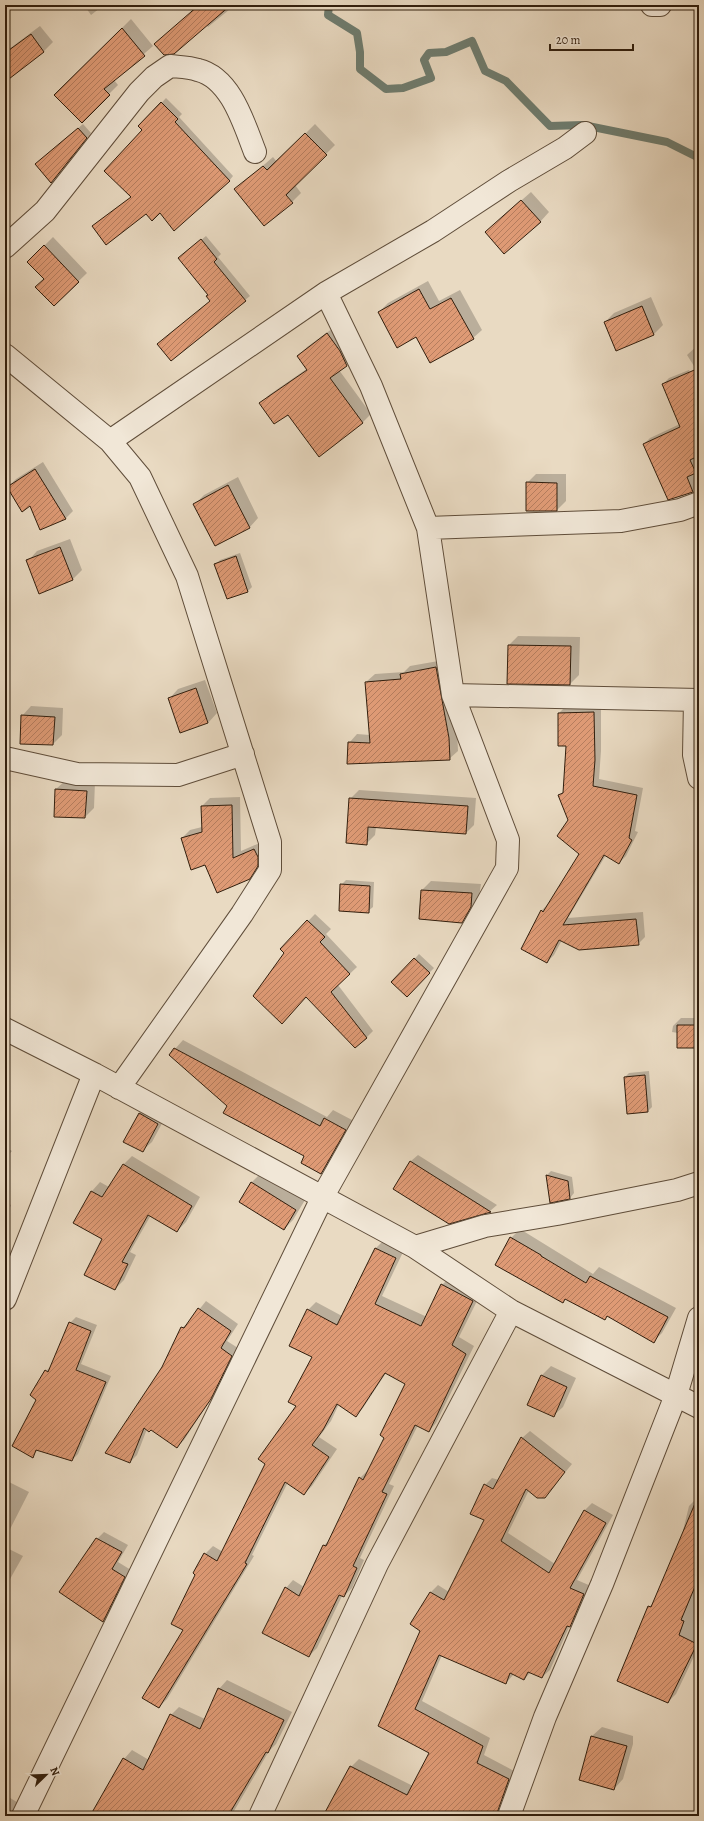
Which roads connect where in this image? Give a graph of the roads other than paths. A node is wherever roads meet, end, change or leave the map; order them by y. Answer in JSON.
{"nodes":[{"id":1,"x":652,"y":5,"type":"edge"},
{"id":2,"x":660,"y":5,"type":"edge"},
{"id":3,"x":585,"y":133,"type":"dead end"},
{"id":4,"x":255,"y":152,"type":"dead end"},
{"id":5,"x":5,"y":247,"type":"edge"},
{"id":6,"x":326,"y":292,"type":"junction"},
{"id":7,"x":5,"y":355,"type":"edge"},
{"id":8,"x":110,"y":442,"type":"junction"},
{"id":9,"x":699,"y":502,"type":"edge"},
{"id":10,"x":428,"y":528,"type":"junction"},
{"id":11,"x":453,"y":695,"type":"junction"},
{"id":12,"x":697,"y":700,"type":"edge"},
{"id":13,"x":243,"y":754,"type":"junction"},
{"id":14,"x":5,"y":758,"type":"edge"},
{"id":15,"x":699,"y":778,"type":"edge"},
{"id":16,"x":5,"y":1029,"type":"edge"},
{"id":17,"x":94,"y":1074,"type":"junction"},
{"id":18,"x":119,"y":1088,"type":"junction"},
{"id":19,"x":699,"y":1183,"type":"edge"},
{"id":20,"x":323,"y":1196,"type":"junction"},
{"id":21,"x":414,"y":1247,"type":"junction"},
{"id":22,"x":5,"y":1299,"type":"edge"},
{"id":23,"x":511,"y":1312,"type":"junction"},
{"id":24,"x":699,"y":1318,"type":"edge"},
{"id":25,"x":676,"y":1395,"type":"junction"},
{"id":26,"x":699,"y":1407,"type":"edge"},
{"id":27,"x":23,"y":1816,"type":"edge"},
{"id":28,"x":260,"y":1816,"type":"edge"},
{"id":29,"x":509,"y":1816,"type":"edge"}],
"edges":[{"from":1,"to":2,"type":"street"},
{"from":3,"to":6,"type":"street"},
{"from":4,"to":5,"type":"street"},
{"from":6,"to":8,"type":"street"},
{"from":6,"to":10,"type":"street"},
{"from":7,"to":8,"type":"street"},
{"from":8,"to":13,"type":"street"},
{"from":9,"to":10,"type":"street"},
{"from":10,"to":11,"type":"street"},
{"from":11,"to":12,"type":"street"},
{"from":11,"to":20,"type":"street"},
{"from":12,"to":15,"type":"street"},
{"from":13,"to":14,"type":"street"},
{"from":13,"to":18,"type":"street"},
{"from":16,"to":17,"type":"street"},
{"from":17,"to":18,"type":"street"},
{"from":17,"to":22,"type":"street"},
{"from":18,"to":20,"type":"street"},
{"from":19,"to":21,"type":"street"},
{"from":20,"to":21,"type":"street"},
{"from":20,"to":27,"type":"street"},
{"from":21,"to":23,"type":"street"},
{"from":23,"to":25,"type":"street"},
{"from":23,"to":28,"type":"street"},
{"from":24,"to":25,"type":"street"},
{"from":25,"to":26,"type":"street"},
{"from":25,"to":29,"type":"street"}]}
